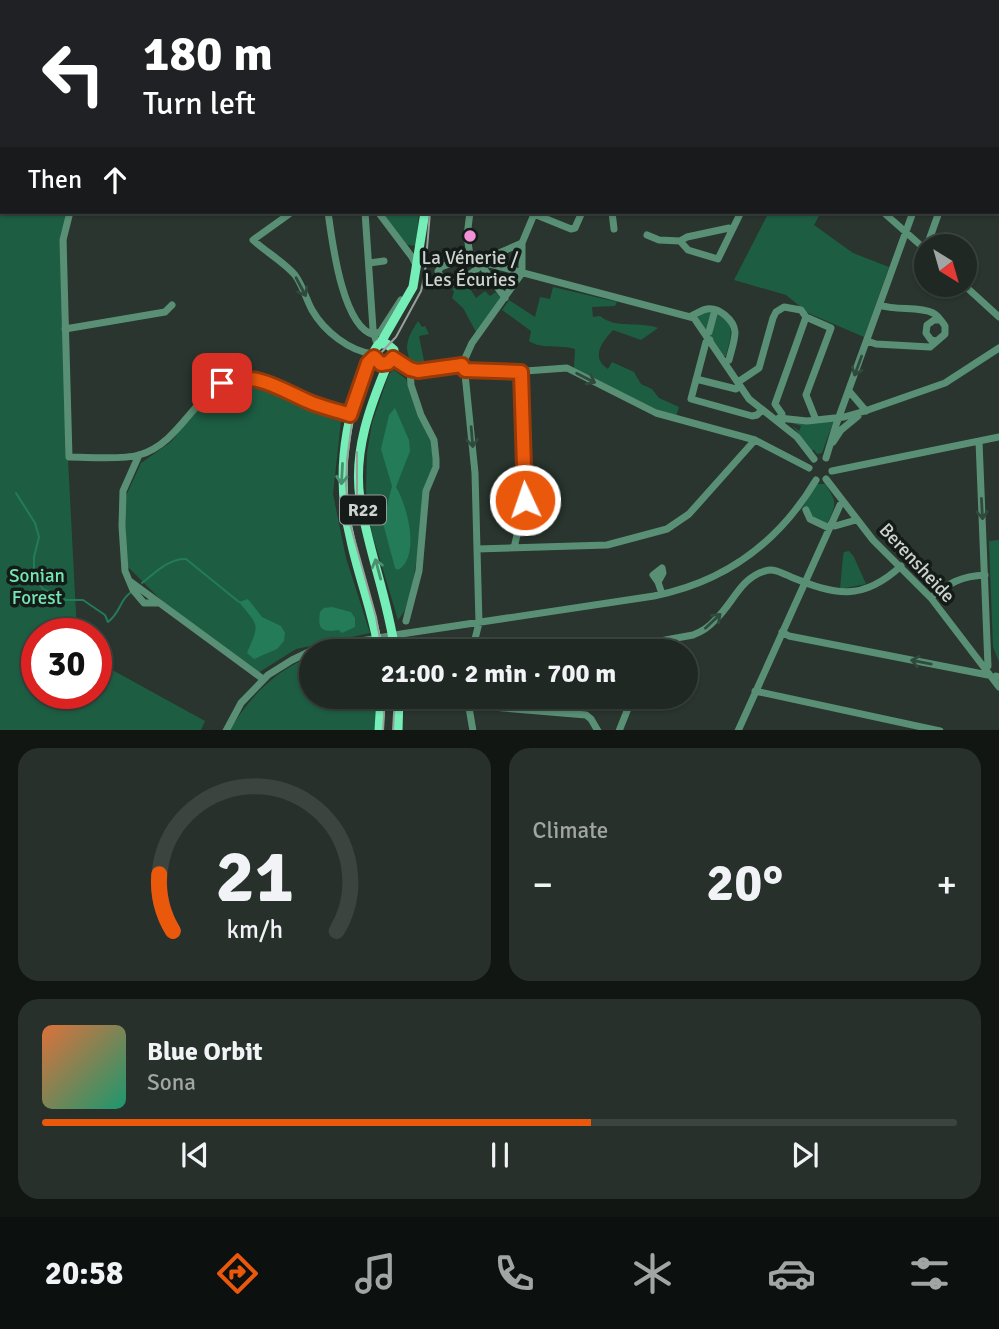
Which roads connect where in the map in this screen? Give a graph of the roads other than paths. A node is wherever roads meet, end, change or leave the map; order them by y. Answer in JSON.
{"nodes":[{"id":1,"x":70,"y":214,"type":"edge"},
{"id":2,"x":289,"y":214,"type":"edge"},
{"id":3,"x":328,"y":214,"type":"edge"},
{"id":4,"x":365,"y":214,"type":"edge"},
{"id":5,"x":380,"y":214,"type":"edge"},
{"id":6,"x":425,"y":214,"type":"edge"},
{"id":7,"x":470,"y":214,"type":"edge"},
{"id":8,"x":535,"y":214,"type":"edge"},
{"id":9,"x":537,"y":214,"type":"edge"},
{"id":10,"x":581,"y":214,"type":"edge"},
{"id":11,"x":612,"y":214,"type":"edge"},
{"id":12,"x":740,"y":214,"type":"edge"},
{"id":13,"x":885,"y":214,"type":"edge"},
{"id":14,"x":912,"y":214,"type":"edge"},
{"id":15,"x":938,"y":214,"type":"edge"},
{"id":16,"x":649,"y":226,"type":"dead end"},
{"id":17,"x":614,"y":229,"type":"dead end"},
{"id":18,"x":732,"y":230,"type":"junction"},
{"id":19,"x":906,"y":233,"type":"junction"},
{"id":20,"x":931,"y":234,"type":"edge"},
{"id":21,"x":914,"y":240,"type":"edge"},
{"id":22,"x":680,"y":242,"type":"junction"},
{"id":23,"x":522,"y":243,"type":"junction"},
{"id":24,"x":421,"y":247,"type":"junction"},
{"id":25,"x":468,"y":256,"type":"junction"},
{"id":26,"x":384,"y":261,"type":"dead end"},
{"id":27,"x":369,"y":262,"type":"junction"},
{"id":28,"x":482,"y":265,"type":"junction"},
{"id":29,"x":417,"y":268,"type":"junction"},
{"id":30,"x":522,"y":273,"type":"junction"},
{"id":31,"x":410,"y":295,"type":"junction"},
{"id":32,"x":977,"y":297,"type":"edge"},
{"id":33,"x":505,"y":298,"type":"junction"},
{"id":34,"x":172,"y":305,"type":"dead end"},
{"id":35,"x":880,"y":305,"type":"junction"},
{"id":36,"x":715,"y":310,"type":"junction"},
{"id":37,"x":691,"y":316,"type":"junction"},
{"id":38,"x":806,"y":317,"type":"junction"},
{"id":39,"x":999,"y":317,"type":"edge"},
{"id":40,"x":940,"y":320,"type":"junction"},
{"id":41,"x":65,"y":328,"type":"junction"},
{"id":42,"x":374,"y":335,"type":"junction"},
{"id":43,"x":708,"y":337,"type":"junction"},
{"id":44,"x":867,"y":341,"type":"junction"},
{"id":45,"x":937,"y":341,"type":"junction"},
{"id":46,"x":383,"y":344,"type":"junction"},
{"id":47,"x":999,"y":348,"type":"edge"},
{"id":48,"x":373,"y":355,"type":"junction"},
{"id":49,"x":391,"y":361,"type":"junction"},
{"id":50,"x":725,"y":362,"type":"junction"},
{"id":51,"x":463,"y":367,"type":"junction"},
{"id":52,"x":413,"y":371,"type":"junction"},
{"id":53,"x":521,"y":372,"type":"junction"},
{"id":54,"x":696,"y":379,"type":"junction"},
{"id":55,"x":739,"y":384,"type":"junction"},
{"id":56,"x":849,"y":391,"type":"junction"},
{"id":57,"x":762,"y":410,"type":"junction"},
{"id":58,"x":865,"y":411,"type":"junction"},
{"id":59,"x":350,"y":415,"type":"junction"},
{"id":60,"x":816,"y":420,"type":"junction"},
{"id":61,"x":782,"y":421,"type":"junction"},
{"id":62,"x":840,"y":425,"type":"junction"},
{"id":63,"x":999,"y":437,"type":"edge"},
{"id":64,"x":755,"y":440,"type":"junction"},
{"id":65,"x":979,"y":441,"type":"junction"},
{"id":66,"x":139,"y":455,"type":"junction"},
{"id":67,"x":827,"y":455,"type":"junction"},
{"id":68,"x":814,"y":459,"type":"junction"},
{"id":69,"x":809,"y":468,"type":"junction"},
{"id":70,"x":832,"y":471,"type":"junction"},
{"id":71,"x":827,"y":479,"type":"junction"},
{"id":72,"x":816,"y":480,"type":"junction"},
{"id":73,"x":843,"y":502,"type":"junction"},
{"id":74,"x":806,"y":510,"type":"dead end"},
{"id":75,"x":856,"y":520,"type":"junction"},
{"id":76,"x":830,"y":526,"type":"junction"},
{"id":77,"x":514,"y":548,"type":"junction"},
{"id":78,"x":477,"y":549,"type":"junction"},
{"id":79,"x":901,"y":566,"type":"junction"},
{"id":80,"x":985,"y":575,"type":"junction"},
{"id":81,"x":658,"y":582,"type":"dead end"},
{"id":82,"x":804,"y":582,"type":"junction"},
{"id":83,"x":662,"y":594,"type":"junction"},
{"id":84,"x":931,"y":598,"type":"junction"},
{"id":85,"x":406,"y":621,"type":"dead end"},
{"id":86,"x":479,"y":623,"type":"junction"},
{"id":87,"x":782,"y":632,"type":"junction"},
{"id":88,"x":393,"y":635,"type":"junction"},
{"id":89,"x":377,"y":638,"type":"junction"},
{"id":90,"x":394,"y":639,"type":"edge"},
{"id":91,"x":475,"y":639,"type":"edge"},
{"id":92,"x":671,"y":639,"type":"edge"},
{"id":93,"x":993,"y":676,"type":"edge"},
{"id":94,"x":263,"y":679,"type":"junction"},
{"id":95,"x":755,"y":691,"type":"junction"},
{"id":96,"x":380,"y":709,"type":"edge"},
{"id":97,"x":399,"y":709,"type":"edge"},
{"id":98,"x":469,"y":709,"type":"edge"},
{"id":99,"x":515,"y":709,"type":"edge"},
{"id":100,"x":628,"y":709,"type":"edge"},
{"id":101,"x":226,"y":730,"type":"edge"},
{"id":102,"x":379,"y":730,"type":"edge"},
{"id":103,"x":398,"y":730,"type":"edge"},
{"id":104,"x":473,"y":730,"type":"edge"},
{"id":105,"x":598,"y":730,"type":"edge"},
{"id":106,"x":619,"y":730,"type":"edge"},
{"id":107,"x":738,"y":730,"type":"edge"},
{"id":108,"x":940,"y":730,"type":"edge"}],
"edges":[{"from":1,"to":41,"type":"street"},
{"from":2,"to":48,"type":"street","one_way":true},
{"from":3,"to":42,"type":"street"},
{"from":4,"to":27,"type":"street"},
{"from":5,"to":29,"type":"street"},
{"from":6,"to":24,"type":"main road","number":"R22"},
{"from":7,"to":25,"type":"street"},
{"from":8,"to":23,"type":"street"},
{"from":9,"to":10,"type":"street"},
{"from":11,"to":17,"type":"street"},
{"from":12,"to":18,"type":"street"},
{"from":13,"to":19,"type":"street"},
{"from":14,"to":19,"type":"street"},
{"from":15,"to":20,"type":"street"},
{"from":16,"to":22,"type":"street"},
{"from":18,"to":22,"type":"street"},
{"from":18,"to":22,"type":"street"},
{"from":19,"to":21,"type":"street"},
{"from":19,"to":35,"type":"street"},
{"from":23,"to":28,"type":"street"},
{"from":23,"to":30,"type":"street"},
{"from":24,"to":29,"type":"main road","number":"R22"},
{"from":24,"to":46,"type":"main road","number":"R22"},
{"from":25,"to":28,"type":"street"},
{"from":25,"to":28,"type":"street"},
{"from":26,"to":27,"type":"street"},
{"from":27,"to":42,"type":"street"},
{"from":28,"to":30,"type":"street"},
{"from":28,"to":33,"type":"street"},
{"from":29,"to":31,"type":"main road","number":"R22"},
{"from":30,"to":33,"type":"street"},
{"from":30,"to":37,"type":"street"},
{"from":31,"to":42,"type":"street"},
{"from":31,"to":46,"type":"main road","number":"R22"},
{"from":32,"to":39,"type":"street"},
{"from":33,"to":51,"type":"street"},
{"from":34,"to":41,"type":"street"},
{"from":35,"to":40,"type":"street"},
{"from":35,"to":44,"type":"street"},
{"from":36,"to":37,"type":"street"},
{"from":36,"to":43,"type":"street"},
{"from":36,"to":50,"type":"street"},
{"from":37,"to":43,"type":"street"},
{"from":38,"to":55,"type":"street"},
{"from":38,"to":60,"type":"street"},
{"from":38,"to":61,"type":"street"},
{"from":40,"to":45,"type":"street"},
{"from":40,"to":45,"type":"street"},
{"from":41,"to":66,"type":"street"},
{"from":42,"to":46,"type":"street"},
{"from":43,"to":50,"type":"street"},
{"from":43,"to":54,"type":"street"},
{"from":44,"to":45,"type":"street"},
{"from":44,"to":56,"type":"street","one_way":true},
{"from":46,"to":48,"type":"main road","number":"R22"},
{"from":46,"to":49,"type":"main road"},
{"from":47,"to":58,"type":"street"},
{"from":48,"to":49,"type":"main road"},
{"from":48,"to":59,"type":"main road","number":"R22"},
{"from":49,"to":52,"type":"street"},
{"from":88,"to":49,"type":"main road","number":"R22","one_way":true},
{"from":50,"to":55,"type":"street"},
{"from":51,"to":52,"type":"street"},
{"from":51,"to":53,"type":"street"},
{"from":51,"to":78,"type":"street","one_way":true},
{"from":52,"to":85,"type":"street"},
{"from":53,"to":64,"type":"street","one_way":true},
{"from":53,"to":77,"type":"street"},
{"from":54,"to":55,"type":"street"},
{"from":54,"to":57,"type":"street"},
{"from":55,"to":57,"type":"street"},
{"from":56,"to":58,"type":"street"},
{"from":56,"to":62,"type":"street"},
{"from":57,"to":61,"type":"street"},
{"from":58,"to":62,"type":"street"},
{"from":59,"to":66,"type":"street"},
{"from":59,"to":89,"type":"main road","number":"R22","one_way":true},
{"from":60,"to":61,"type":"street"},
{"from":60,"to":62,"type":"street"},
{"from":61,"to":68,"type":"street"},
{"from":62,"to":67,"type":"street"},
{"from":63,"to":65,"type":"street"},
{"from":64,"to":69,"type":"street"},
{"from":64,"to":77,"type":"street"},
{"from":65,"to":70,"type":"street"},
{"from":65,"to":80,"type":"street","one_way":true},
{"from":66,"to":94,"type":"street"},
{"from":67,"to":68,"type":"street"},
{"from":67,"to":70,"type":"street"},
{"from":68,"to":69,"type":"street"},
{"from":69,"to":72,"type":"street"},
{"from":70,"to":71,"type":"street"},
{"from":71,"to":72,"type":"street"},
{"from":71,"to":73,"type":"street","name":"Berensheide"},
{"from":72,"to":83,"type":"street"},
{"from":73,"to":75,"type":"street","name":"Berensheide"},
{"from":73,"to":76,"type":"street"},
{"from":74,"to":76,"type":"street"},
{"from":75,"to":76,"type":"street"},
{"from":75,"to":79,"type":"street","name":"Berensheide"},
{"from":76,"to":82,"type":"street"},
{"from":77,"to":78,"type":"street"},
{"from":78,"to":86,"type":"street"},
{"from":79,"to":82,"type":"street"},
{"from":79,"to":84,"type":"street","name":"Berensheide"},
{"from":80,"to":84,"type":"street"},
{"from":80,"to":93,"type":"street"},
{"from":81,"to":83,"type":"street"},
{"from":82,"to":87,"type":"street"},
{"from":92,"to":82,"type":"street","one_way":true},
{"from":83,"to":86,"type":"street"},
{"from":84,"to":93,"type":"street","name":"Berensheide"},
{"from":86,"to":88,"type":"street"},
{"from":86,"to":91,"type":"street"},
{"from":93,"to":87,"type":"street","one_way":true},
{"from":87,"to":95,"type":"street"},
{"from":88,"to":89,"type":"street"},
{"from":88,"to":90,"type":"main road","number":"R22"},
{"from":89,"to":94,"type":"street"},
{"from":94,"to":101,"type":"street"},
{"from":95,"to":107,"type":"street"},
{"from":95,"to":108,"type":"street"},
{"from":96,"to":102,"type":"main road"},
{"from":97,"to":103,"type":"main road"},
{"from":98,"to":104,"type":"street"},
{"from":99,"to":105,"type":"street"},
{"from":100,"to":106,"type":"street"}]}
